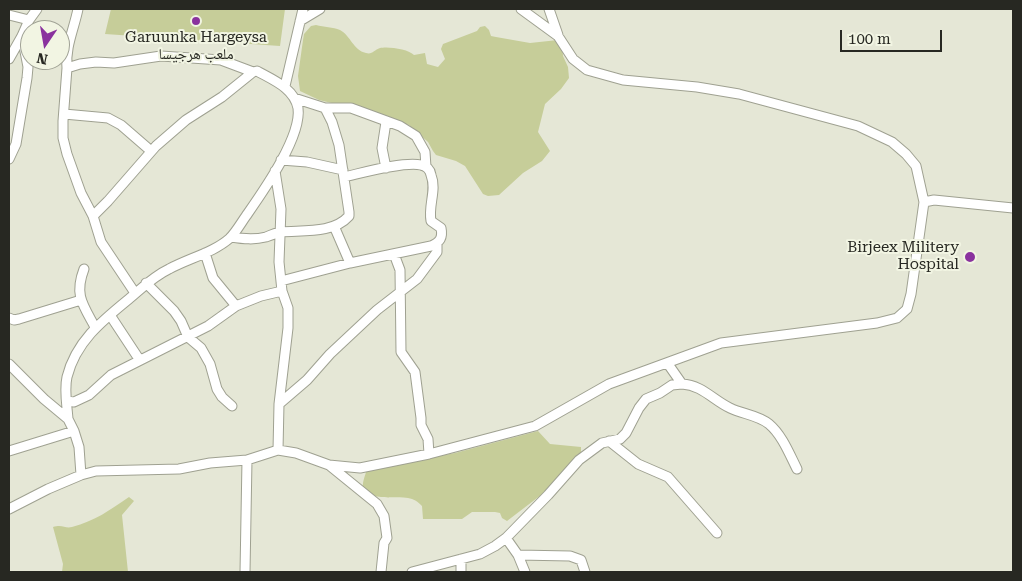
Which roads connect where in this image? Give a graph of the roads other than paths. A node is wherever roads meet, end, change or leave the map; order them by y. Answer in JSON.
{"nodes":[{"id":1,"x":37,"y":9,"type":"edge"},
{"id":2,"x":78,"y":9,"type":"edge"},
{"id":3,"x":303,"y":9,"type":"edge"},
{"id":4,"x":320,"y":9,"type":"edge"},
{"id":5,"x":521,"y":9,"type":"edge"},
{"id":6,"x":549,"y":9,"type":"edge"},
{"id":7,"x":9,"y":15,"type":"edge"},
{"id":8,"x":29,"y":20,"type":"joint"},
{"id":9,"x":300,"y":21,"type":"junction"},
{"id":10,"x":558,"y":36,"type":"junction"},
{"id":11,"x":70,"y":37,"type":"edge"},
{"id":12,"x":20,"y":40,"type":"edge"},
{"id":13,"x":9,"y":59,"type":"edge"},
{"id":14,"x":70,"y":67,"type":"edge"},
{"id":15,"x":28,"y":70,"type":"edge"},
{"id":16,"x":67,"y":70,"type":"edge"},
{"id":17,"x":253,"y":72,"type":"junction"},
{"id":18,"x":285,"y":86,"type":"junction"},
{"id":19,"x":294,"y":98,"type":"junction"},
{"id":20,"x":325,"y":108,"type":"junction"},
{"id":21,"x":64,"y":114,"type":"junction"},
{"id":22,"x":386,"y":122,"type":"junction"},
{"id":23,"x":152,"y":151,"type":"junction"},
{"id":24,"x":9,"y":159,"type":"edge"},
{"id":25,"x":281,"y":160,"type":"junction"},
{"id":26,"x":426,"y":167,"type":"junction"},
{"id":27,"x":386,"y":168,"type":"junction"},
{"id":28,"x":275,"y":172,"type":"junction"},
{"id":29,"x":344,"y":174,"type":"junction"},
{"id":30,"x":924,"y":202,"type":"junction"},
{"id":31,"x":1013,"y":208,"type":"edge"},
{"id":32,"x":92,"y":216,"type":"junction"},
{"id":33,"x":334,"y":226,"type":"junction"},
{"id":34,"x":280,"y":232,"type":"junction"},
{"id":35,"x":231,"y":237,"type":"junction"},
{"id":36,"x":437,"y":243,"type":"junction"},
{"id":37,"x":205,"y":253,"type":"junction"},
{"id":38,"x":394,"y":254,"type":"junction"},
{"id":39,"x":350,"y":262,"type":"junction"},
{"id":40,"x":84,"y":269,"type":"dead end"},
{"id":41,"x":281,"y":281,"type":"junction"},
{"id":42,"x":146,"y":283,"type":"junction"},
{"id":43,"x":282,"y":291,"type":"junction"},
{"id":44,"x":400,"y":292,"type":"junction"},
{"id":45,"x":135,"y":293,"type":"junction"},
{"id":46,"x":81,"y":300,"type":"junction"},
{"id":47,"x":236,"y":306,"type":"junction"},
{"id":48,"x":110,"y":315,"type":"junction"},
{"id":49,"x":9,"y":318,"type":"edge"},
{"id":50,"x":95,"y":327,"type":"junction"},
{"id":51,"x":188,"y":337,"type":"junction"},
{"id":52,"x":139,"y":359,"type":"junction"},
{"id":53,"x":9,"y":364,"type":"edge"},
{"id":54,"x":668,"y":364,"type":"junction"},
{"id":55,"x":682,"y":384,"type":"junction"},
{"id":56,"x":67,"y":401,"type":"junction"},
{"id":57,"x":279,"y":404,"type":"junction"},
{"id":58,"x":232,"y":406,"type":"dead end"},
{"id":59,"x":68,"y":419,"type":"junction"},
{"id":60,"x":74,"y":431,"type":"junction"},
{"id":61,"x":609,"y":441,"type":"junction"},
{"id":62,"x":278,"y":450,"type":"junction"},
{"id":63,"x":9,"y":451,"type":"edge"},
{"id":64,"x":429,"y":454,"type":"junction"},
{"id":65,"x":247,"y":460,"type":"junction"},
{"id":66,"x":329,"y":465,"type":"junction"},
{"id":67,"x":797,"y":469,"type":"dead end"},
{"id":68,"x":81,"y":475,"type":"junction"},
{"id":69,"x":9,"y":510,"type":"edge"},
{"id":70,"x":717,"y":533,"type":"dead end"},
{"id":71,"x":506,"y":538,"type":"junction"},
{"id":72,"x":518,"y":555,"type":"junction"},
{"id":73,"x":461,"y":559,"type":"junction"},
{"id":74,"x":244,"y":572,"type":"edge"},
{"id":75,"x":381,"y":572,"type":"edge"},
{"id":76,"x":412,"y":572,"type":"edge"},
{"id":77,"x":461,"y":572,"type":"edge"},
{"id":78,"x":524,"y":572,"type":"edge"},
{"id":79,"x":585,"y":572,"type":"edge"}],
"edges":[{"from":1,"to":8,"type":"street"},
{"from":2,"to":11,"type":"street"},
{"from":3,"to":9,"type":"street"},
{"from":4,"to":9,"type":"street"},
{"from":5,"to":10,"type":"street"},
{"from":6,"to":10,"type":"street"},
{"from":7,"to":8,"type":"street"},
{"from":9,"to":18,"type":"street"},
{"from":10,"to":30,"type":"street"},
{"from":12,"to":13,"type":"street"},
{"from":14,"to":17,"type":"street"},
{"from":15,"to":24,"type":"street"},
{"from":16,"to":21,"type":"street"},
{"from":17,"to":18,"type":"street"},
{"from":17,"to":23,"type":"street"},
{"from":18,"to":19,"type":"street"},
{"from":19,"to":20,"type":"street"},
{"from":19,"to":25,"type":"street"},
{"from":20,"to":22,"type":"street"},
{"from":20,"to":29,"type":"street"},
{"from":21,"to":23,"type":"street"},
{"from":21,"to":32,"type":"street"},
{"from":22,"to":26,"type":"street"},
{"from":22,"to":27,"type":"street"},
{"from":23,"to":32,"type":"street"},
{"from":25,"to":28,"type":"street"},
{"from":25,"to":29,"type":"street"},
{"from":26,"to":27,"type":"street"},
{"from":26,"to":36,"type":"street"},
{"from":27,"to":29,"type":"street"},
{"from":28,"to":34,"type":"street"},
{"from":28,"to":35,"type":"street"},
{"from":29,"to":33,"type":"street"},
{"from":30,"to":31,"type":"street"},
{"from":30,"to":54,"type":"street"},
{"from":32,"to":45,"type":"street"},
{"from":33,"to":34,"type":"street"},
{"from":33,"to":39,"type":"street"},
{"from":34,"to":35,"type":"street"},
{"from":34,"to":41,"type":"street"},
{"from":35,"to":37,"type":"street"},
{"from":36,"to":38,"type":"street"},
{"from":36,"to":44,"type":"street"},
{"from":37,"to":42,"type":"street"},
{"from":37,"to":47,"type":"street"},
{"from":38,"to":39,"type":"street"},
{"from":38,"to":44,"type":"street"},
{"from":39,"to":41,"type":"street"},
{"from":40,"to":46,"type":"street"},
{"from":41,"to":43,"type":"street"},
{"from":42,"to":45,"type":"street"},
{"from":42,"to":51,"type":"street"},
{"from":43,"to":47,"type":"street"},
{"from":43,"to":57,"type":"street"},
{"from":44,"to":57,"type":"street"},
{"from":44,"to":64,"type":"street"},
{"from":45,"to":48,"type":"street"},
{"from":46,"to":49,"type":"street"},
{"from":46,"to":50,"type":"street"},
{"from":47,"to":51,"type":"street"},
{"from":48,"to":50,"type":"street"},
{"from":48,"to":52,"type":"street"},
{"from":50,"to":56,"type":"street"},
{"from":51,"to":52,"type":"street"},
{"from":51,"to":58,"type":"street"},
{"from":52,"to":56,"type":"street"},
{"from":53,"to":59,"type":"street"},
{"from":54,"to":55,"type":"street"},
{"from":54,"to":64,"type":"street"},
{"from":55,"to":61,"type":"street"},
{"from":55,"to":67,"type":"street"},
{"from":56,"to":59,"type":"street"},
{"from":57,"to":62,"type":"street"},
{"from":59,"to":60,"type":"street"},
{"from":60,"to":63,"type":"street"},
{"from":60,"to":68,"type":"street"},
{"from":61,"to":70,"type":"street"},
{"from":61,"to":71,"type":"street"},
{"from":62,"to":65,"type":"street"},
{"from":62,"to":66,"type":"street"},
{"from":64,"to":66,"type":"street"},
{"from":65,"to":68,"type":"street"},
{"from":65,"to":74,"type":"street"},
{"from":66,"to":75,"type":"street"},
{"from":68,"to":69,"type":"street"},
{"from":71,"to":72,"type":"street"},
{"from":71,"to":73,"type":"street"},
{"from":72,"to":78,"type":"street"},
{"from":72,"to":79,"type":"street"},
{"from":73,"to":76,"type":"street"},
{"from":73,"to":77,"type":"street"}]}
